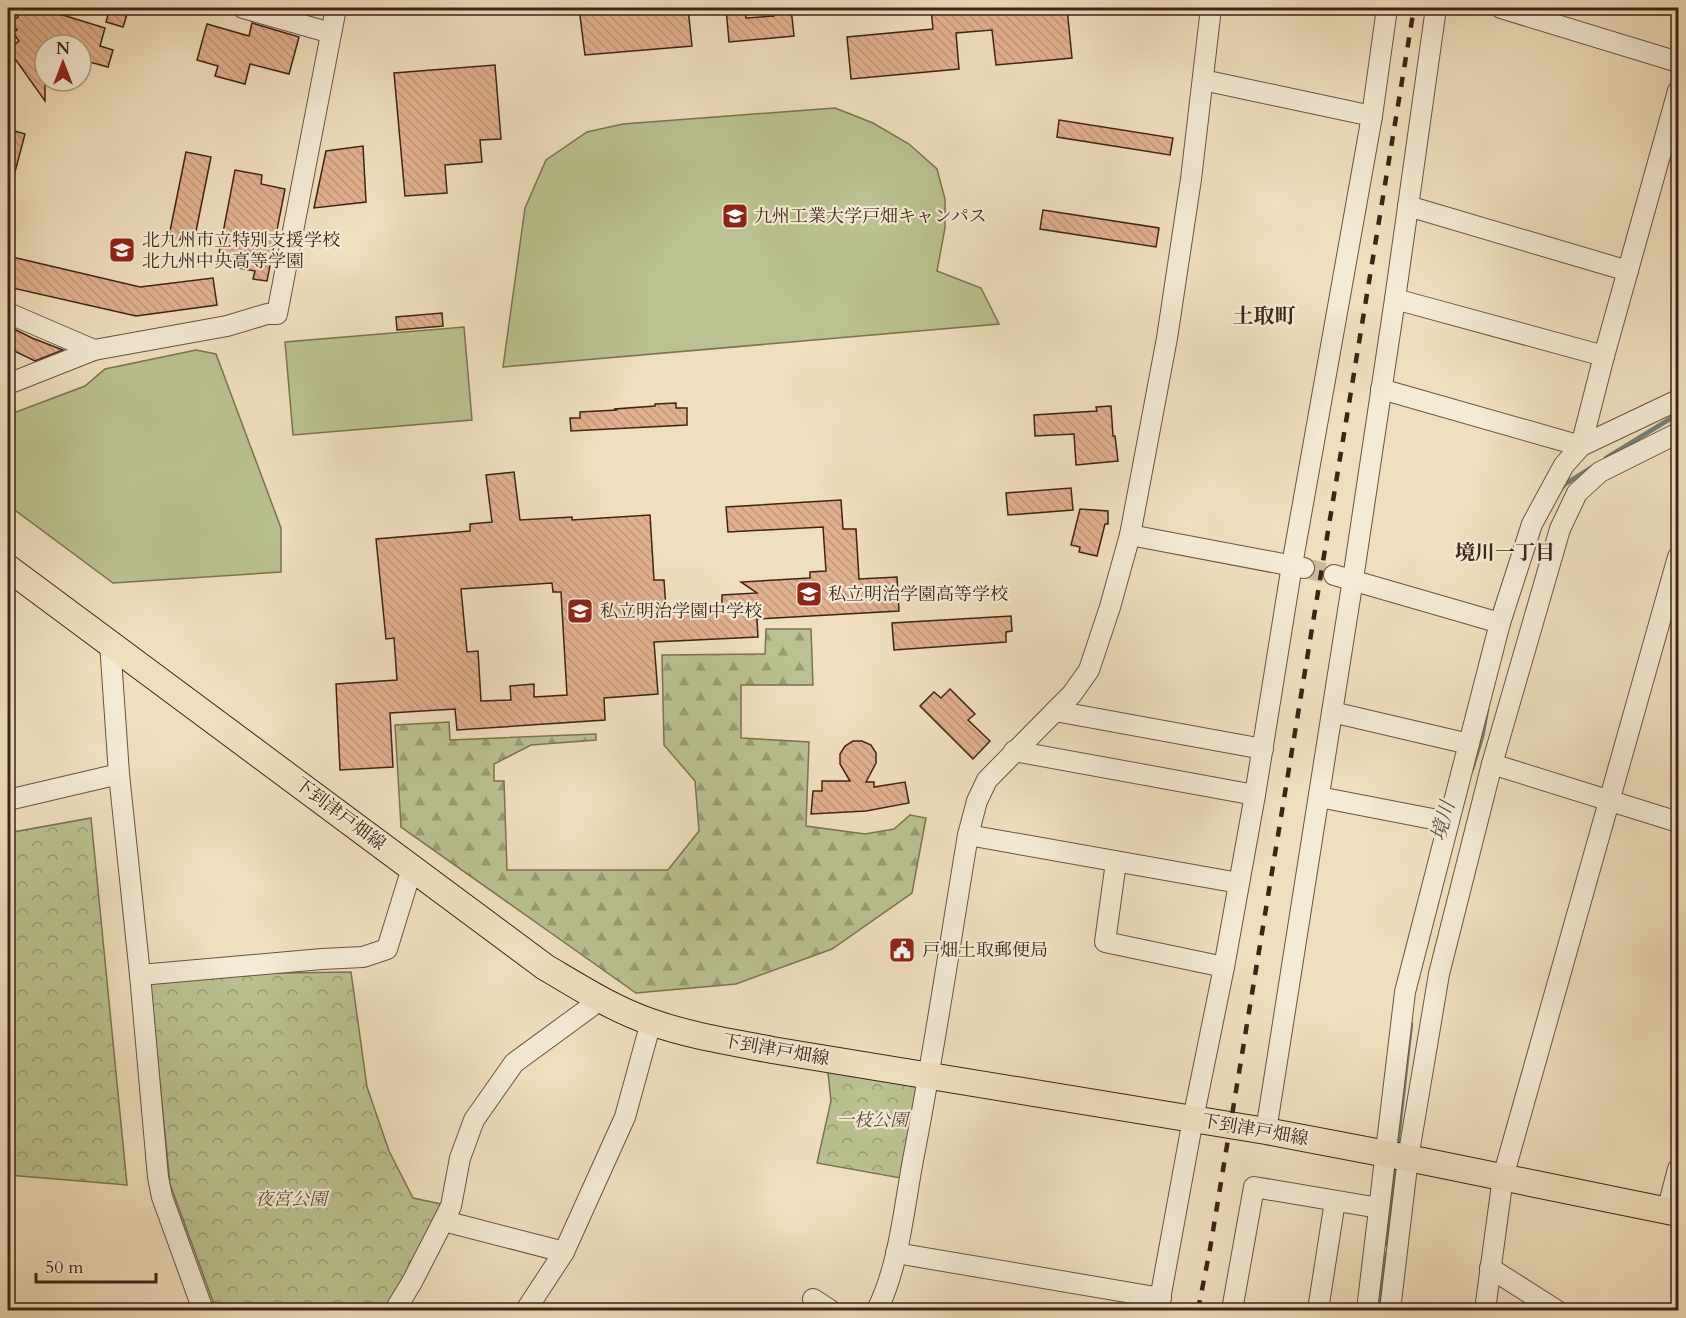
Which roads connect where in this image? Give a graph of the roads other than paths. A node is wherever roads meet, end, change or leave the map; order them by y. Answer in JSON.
{"nodes":[{"id":1,"x":243,"y":8,"type":"edge"},
{"id":2,"x":336,"y":8,"type":"edge"},
{"id":3,"x":1211,"y":8,"type":"edge"},
{"id":4,"x":1387,"y":8,"type":"edge"},
{"id":5,"x":1436,"y":8,"type":"edge"},
{"id":6,"x":1501,"y":8,"type":"edge"},
{"id":7,"x":331,"y":33,"type":"junction"},
{"id":8,"x":1678,"y":62,"type":"edge"},
{"id":9,"x":1203,"y":80,"type":"junction"},
{"id":10,"x":1678,"y":91,"type":"edge"},
{"id":11,"x":1372,"y":116,"type":"junction"},
{"id":12,"x":1408,"y":206,"type":"junction"},
{"id":13,"x":1628,"y":271,"type":"junction"},
{"id":14,"x":1395,"y":299,"type":"junction"},
{"id":15,"x":8,"y":313,"type":"edge"},
{"id":16,"x":94,"y":350,"type":"junction"},
{"id":17,"x":1604,"y":356,"type":"junction"},
{"id":18,"x":8,"y":384,"type":"edge"},
{"id":19,"x":1381,"y":389,"type":"junction"},
{"id":20,"x":1678,"y":400,"type":"edge"},
{"id":21,"x":1678,"y":434,"type":"edge"},
{"id":22,"x":1581,"y":446,"type":"junction"},
{"id":23,"x":1130,"y":535,"type":"junction"},
{"id":24,"x":1678,"y":557,"type":"edge"},
{"id":25,"x":1299,"y":566,"type":"junction"},
{"id":26,"x":8,"y":568,"type":"edge"},
{"id":27,"x":1343,"y":577,"type":"junction"},
{"id":28,"x":1500,"y":623,"type":"junction"},
{"id":29,"x":110,"y":644,"type":"junction"},
{"id":30,"x":1055,"y":711,"type":"junction"},
{"id":31,"x":1332,"y":712,"type":"junction"},
{"id":32,"x":1469,"y":744,"type":"junction"},
{"id":33,"x":1263,"y":749,"type":"junction"},
{"id":34,"x":1014,"y":751,"type":"junction"},
{"id":35,"x":1492,"y":764,"type":"junction"},
{"id":36,"x":118,"y":774,"type":"junction"},
{"id":37,"x":1255,"y":795,"type":"junction"},
{"id":38,"x":1319,"y":797,"type":"junction"},
{"id":39,"x":8,"y":800,"type":"edge"},
{"id":40,"x":1608,"y":800,"type":"junction"},
{"id":41,"x":1448,"y":822,"type":"junction"},
{"id":42,"x":1678,"y":822,"type":"edge"},
{"id":43,"x":968,"y":835,"type":"junction"},
{"id":44,"x":1116,"y":862,"type":"junction"},
{"id":45,"x":412,"y":868,"type":"junction"},
{"id":46,"x":1239,"y":883,"type":"junction"},
{"id":47,"x":1224,"y":967,"type":"junction"},
{"id":48,"x":140,"y":975,"type":"junction"},
{"id":49,"x":600,"y":1000,"type":"junction"},
{"id":50,"x":651,"y":1022,"type":"junction"},
{"id":51,"x":929,"y":1075,"type":"junction"},
{"id":52,"x":1193,"y":1119,"type":"junction"},
{"id":53,"x":1266,"y":1131,"type":"junction"},
{"id":54,"x":1397,"y":1156,"type":"junction"},
{"id":55,"x":1678,"y":1169,"type":"edge"},
{"id":56,"x":1503,"y":1177,"type":"junction"},
{"id":57,"x":1335,"y":1201,"type":"junction"},
{"id":58,"x":1379,"y":1208,"type":"junction"},
{"id":59,"x":1673,"y":1212,"type":"edge"},
{"id":60,"x":444,"y":1221,"type":"junction"},
{"id":61,"x":564,"y":1252,"type":"junction"},
{"id":62,"x":896,"y":1253,"type":"junction"},
{"id":63,"x":1490,"y":1268,"type":"junction"},
{"id":64,"x":813,"y":1299,"type":"dead end"},
{"id":65,"x":1159,"y":1304,"type":"edge"},
{"id":66,"x":203,"y":1311,"type":"edge"},
{"id":67,"x":395,"y":1311,"type":"edge"},
{"id":68,"x":526,"y":1311,"type":"edge"},
{"id":69,"x":830,"y":1311,"type":"edge"},
{"id":70,"x":877,"y":1311,"type":"edge"},
{"id":71,"x":1232,"y":1311,"type":"edge"},
{"id":72,"x":1318,"y":1311,"type":"edge"},
{"id":73,"x":1367,"y":1311,"type":"edge"},
{"id":74,"x":1390,"y":1311,"type":"edge"},
{"id":75,"x":1485,"y":1311,"type":"edge"},
{"id":76,"x":1556,"y":1311,"type":"edge"}],
"edges":[{"from":1,"to":7,"type":"street"},
{"from":2,"to":7,"type":"street"},
{"from":3,"to":9,"type":"street"},
{"from":4,"to":11,"type":"street"},
{"from":5,"to":12,"type":"street"},
{"from":6,"to":8,"type":"street"},
{"from":7,"to":16,"type":"street"},
{"from":9,"to":11,"type":"street"},
{"from":9,"to":23,"type":"street"},
{"from":10,"to":13,"type":"street"},
{"from":11,"to":25,"type":"street"},
{"from":12,"to":13,"type":"street"},
{"from":12,"to":14,"type":"street"},
{"from":13,"to":17,"type":"street"},
{"from":14,"to":17,"type":"street"},
{"from":14,"to":19,"type":"street"},
{"from":15,"to":16,"type":"street"},
{"from":16,"to":18,"type":"street"},
{"from":17,"to":22,"type":"street"},
{"from":19,"to":22,"type":"street"},
{"from":19,"to":27,"type":"street"},
{"from":20,"to":22,"type":"street"},
{"from":21,"to":35,"type":"street"},
{"from":22,"to":28,"type":"street"},
{"from":23,"to":25,"type":"street"},
{"from":23,"to":30,"type":"street"},
{"from":24,"to":40,"type":"street"},
{"from":25,"to":33,"type":"street"},
{"from":26,"to":29,"type":"main road","name":"下到津戸畑線"},
{"from":27,"to":28,"type":"street"},
{"from":27,"to":31,"type":"street"},
{"from":28,"to":32,"type":"street"},
{"from":29,"to":36,"type":"street"},
{"from":29,"to":45,"type":"main road","name":"下到津戸畑線"},
{"from":30,"to":33,"type":"street"},
{"from":30,"to":34,"type":"street"},
{"from":31,"to":32,"type":"street"},
{"from":31,"to":38,"type":"street"},
{"from":32,"to":41,"type":"street"},
{"from":33,"to":37,"type":"street"},
{"from":34,"to":37,"type":"street"},
{"from":34,"to":43,"type":"street"},
{"from":35,"to":40,"type":"street"},
{"from":35,"to":54,"type":"street"},
{"from":36,"to":39,"type":"street"},
{"from":36,"to":48,"type":"street"},
{"from":37,"to":46,"type":"street"},
{"from":38,"to":41,"type":"street"},
{"from":38,"to":53,"type":"street"},
{"from":40,"to":42,"type":"street"},
{"from":40,"to":56,"type":"street"},
{"from":41,"to":54,"type":"street"},
{"from":43,"to":44,"type":"street"},
{"from":43,"to":51,"type":"street"},
{"from":44,"to":46,"type":"street"},
{"from":44,"to":47,"type":"street"},
{"from":45,"to":48,"type":"street"},
{"from":45,"to":49,"type":"main road","name":"下到津戸畑線"},
{"from":46,"to":47,"type":"street"},
{"from":47,"to":52,"type":"street"},
{"from":48,"to":66,"type":"street"},
{"from":49,"to":50,"type":"main road","name":"下到津戸畑線"},
{"from":49,"to":60,"type":"street"},
{"from":50,"to":51,"type":"main road","name":"下到津戸畑線"},
{"from":50,"to":61,"type":"street"},
{"from":51,"to":52,"type":"main road","name":"下到津戸畑線"},
{"from":51,"to":62,"type":"street"},
{"from":52,"to":53,"type":"main road","name":"下到津戸畑線"},
{"from":52,"to":65,"type":"street"},
{"from":53,"to":54,"type":"main road","name":"下到津戸畑線"},
{"from":54,"to":56,"type":"main road","name":"下到津戸畑線"},
{"from":54,"to":58,"type":"street"},
{"from":54,"to":74,"type":"street"},
{"from":55,"to":59,"type":"street"},
{"from":56,"to":59,"type":"main road","name":"下到津戸畑線"},
{"from":56,"to":63,"type":"street"},
{"from":57,"to":58,"type":"street"},
{"from":57,"to":71,"type":"street"},
{"from":57,"to":72,"type":"street"},
{"from":58,"to":73,"type":"street"},
{"from":60,"to":61,"type":"street"},
{"from":60,"to":67,"type":"street"},
{"from":61,"to":68,"type":"street"},
{"from":62,"to":65,"type":"street"},
{"from":62,"to":70,"type":"street"},
{"from":63,"to":75,"type":"street"},
{"from":63,"to":76,"type":"street"},
{"from":64,"to":69,"type":"street"}]}
